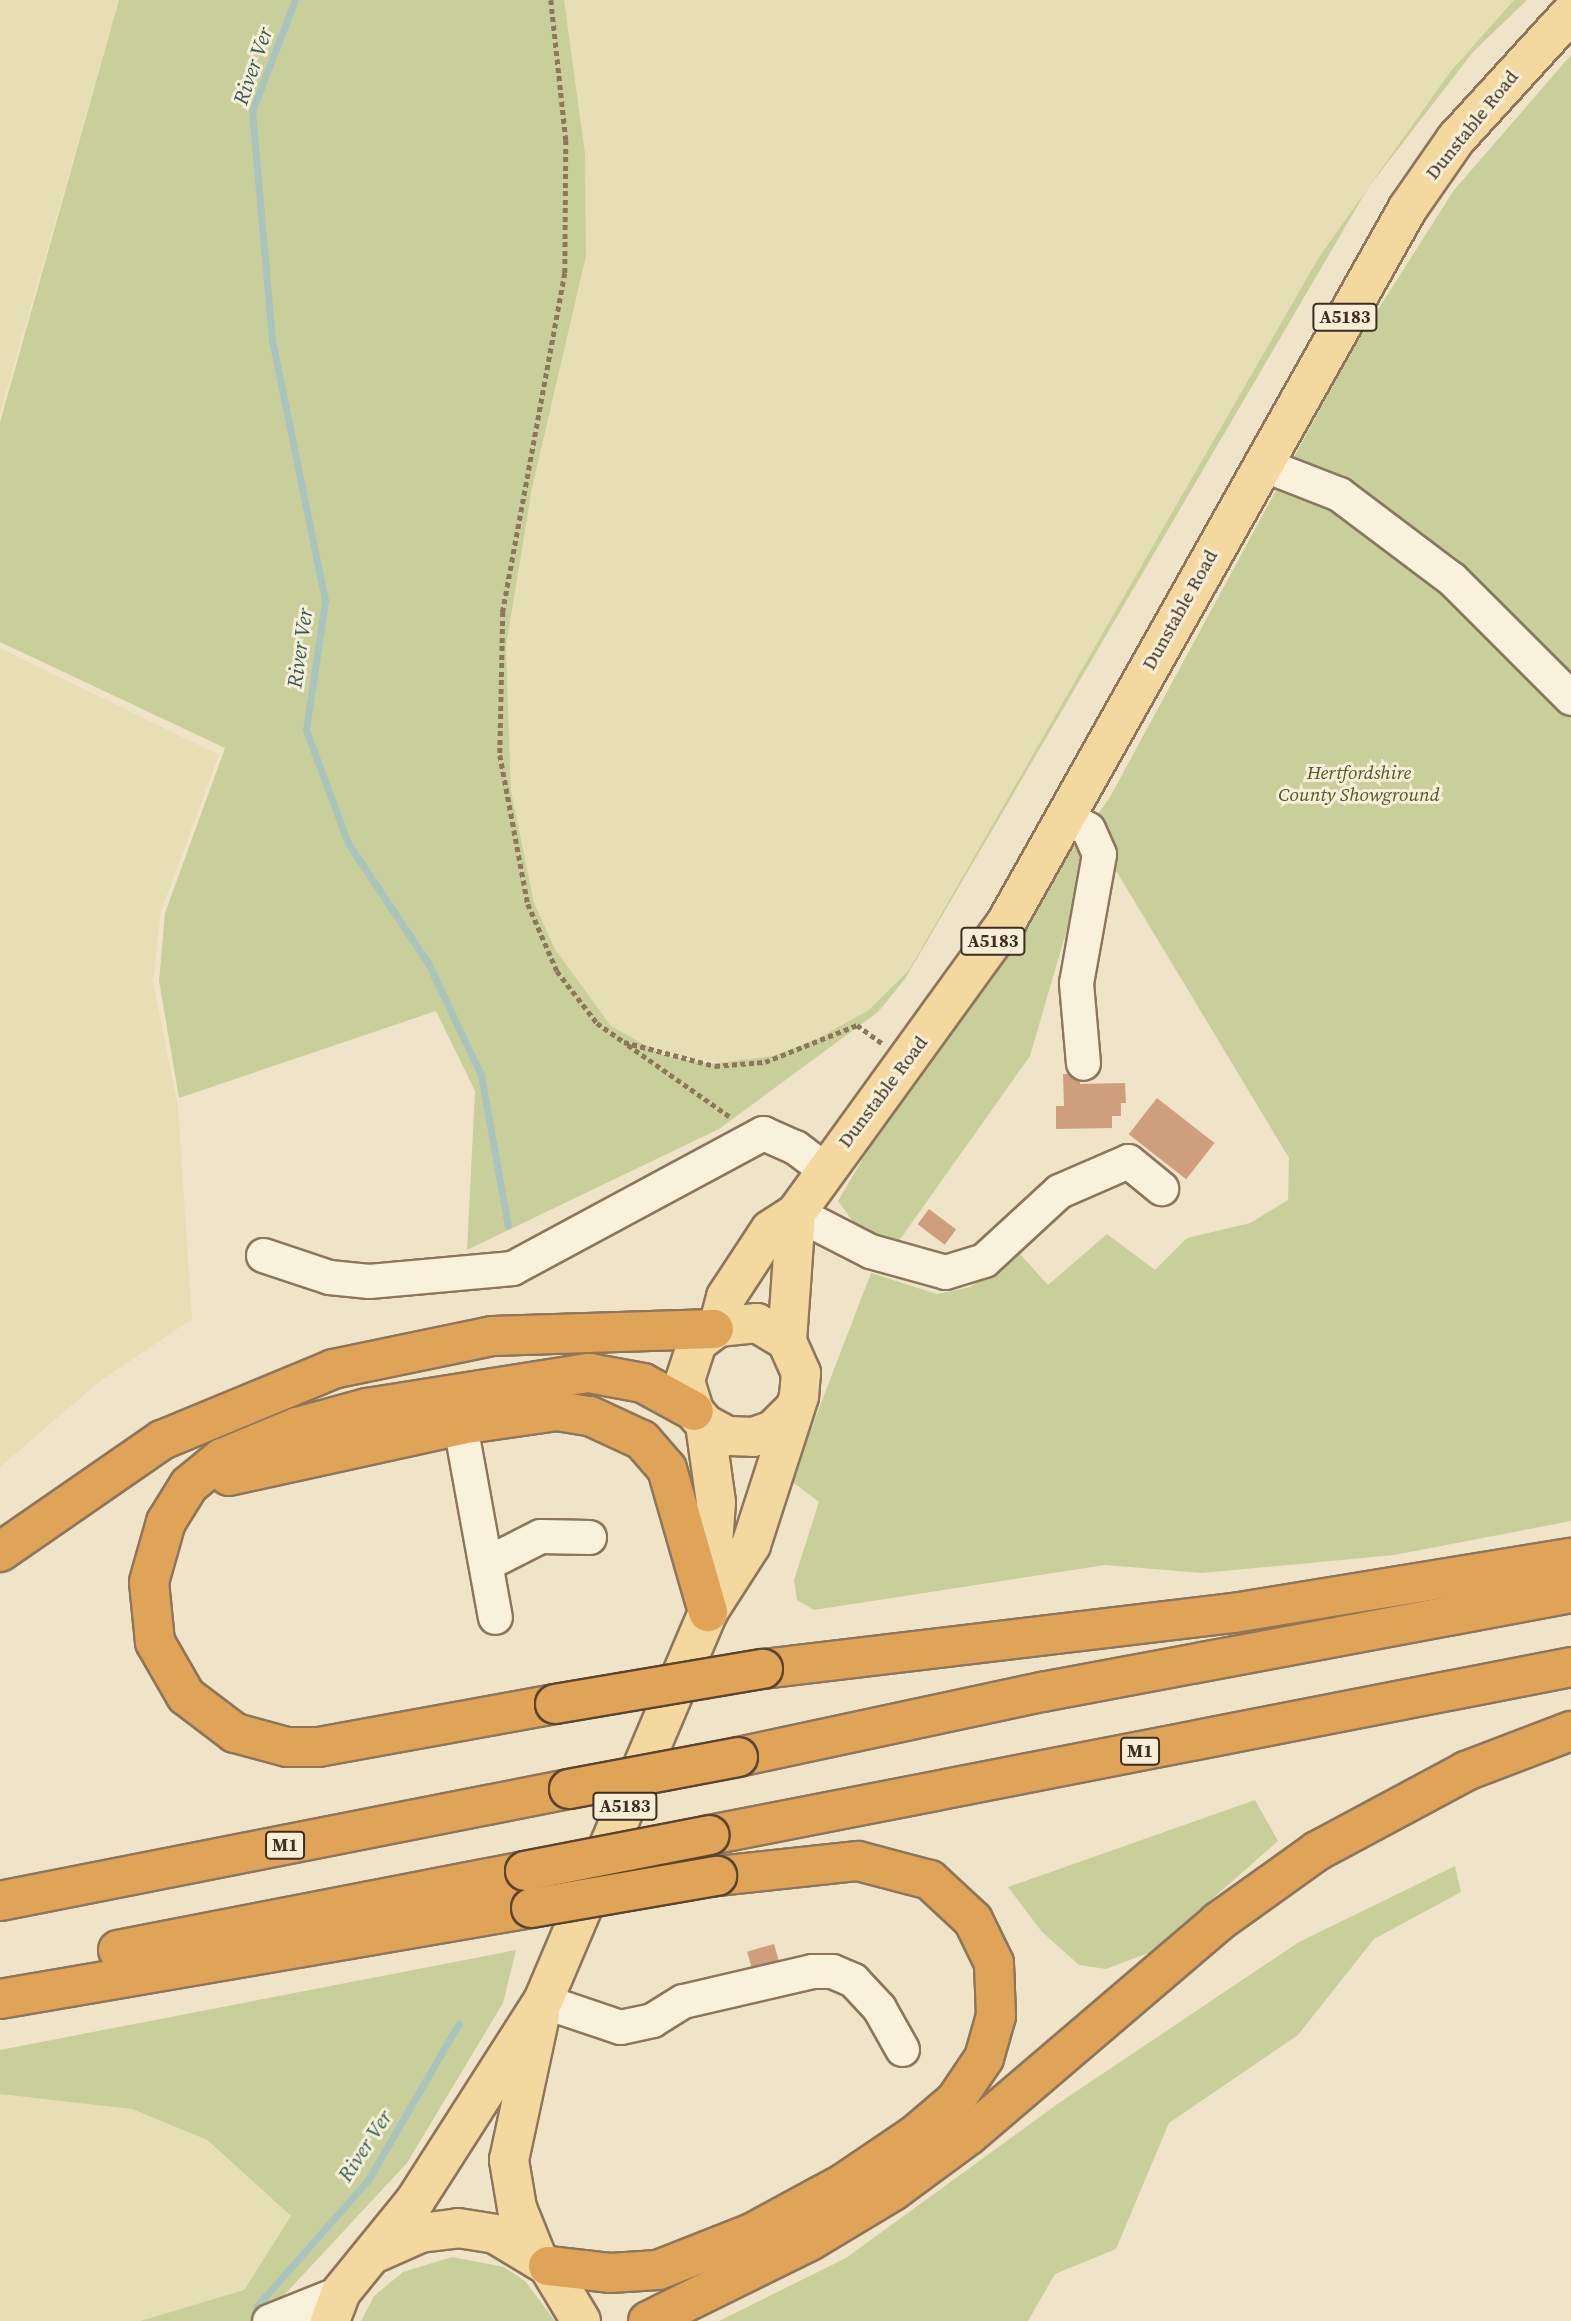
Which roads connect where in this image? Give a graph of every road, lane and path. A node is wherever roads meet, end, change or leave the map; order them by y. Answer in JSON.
{"nodes":[{"id":1,"x":551,"y":0,"type":"edge"},
{"id":2,"x":1571,"y":13,"type":"edge"},
{"id":3,"x":1262,"y":464,"type":"junction"},
{"id":4,"x":1571,"y":698,"type":"edge"},
{"id":5,"x":1068,"y":817,"type":"junction"},
{"id":6,"x":624,"y":1042,"type":"junction"},
{"id":7,"x":894,"y":1052,"type":"dead end"},
{"id":8,"x":1083,"y":1063,"type":"dead end"},
{"id":9,"x":763,"y":1133,"type":"junction"},
{"id":10,"x":825,"y":1170,"type":"junction"},
{"id":11,"x":1161,"y":1188,"type":"dead end"},
{"id":12,"x":796,"y":1213,"type":"junction"},
{"id":13,"x":263,"y":1255,"type":"dead end"},
{"id":14,"x":716,"y":1328,"type":"junction"},
{"id":15,"x":787,"y":1342,"type":"junction"},
{"id":16,"x":792,"y":1411,"type":"junction"},
{"id":17,"x":699,"y":1418,"type":"junction"},
{"id":18,"x":460,"y":1425,"type":"junction"},
{"id":19,"x":179,"y":1499,"type":"junction"},
{"id":20,"x":589,"y":1537,"type":"dead end"},
{"id":21,"x":0,"y":1552,"type":"edge"},
{"id":22,"x":1571,"y":1558,"type":"edge"},
{"id":23,"x":486,"y":1563,"type":"junction"},
{"id":24,"x":1571,"y":1593,"type":"edge"},
{"id":25,"x":708,"y":1612,"type":"junction"},
{"id":26,"x":495,"y":1617,"type":"dead end"},
{"id":27,"x":1571,"y":1667,"type":"edge"},
{"id":28,"x":1571,"y":1731,"type":"edge"},
{"id":29,"x":528,"y":1889,"type":"junction"},
{"id":30,"x":0,"y":1901,"type":"edge"},
{"id":31,"x":0,"y":1974,"type":"edge"},
{"id":32,"x":0,"y":1999,"type":"edge"},
{"id":33,"x":543,"y":2001,"type":"junction"},
{"id":34,"x":902,"y":2049,"type":"dead end"},
{"id":35,"x":376,"y":2254,"type":"junction"},
{"id":36,"x":542,"y":2260,"type":"junction"},
{"id":37,"x":335,"y":2307,"type":"edge"},
{"id":38,"x":269,"y":2321,"type":"edge"},
{"id":39,"x":581,"y":2321,"type":"edge"},
{"id":40,"x":648,"y":2321,"type":"edge"}],
"edges":[{"from":1,"to":6,"type":"path"},
{"from":2,"to":3,"type":"main road","name":"Dunstable Road","number":"A5183"},
{"from":3,"to":4,"type":"street"},
{"from":3,"to":5,"type":"main road","name":"Dunstable Road","number":"A5183"},
{"from":5,"to":8,"type":"street"},
{"from":5,"to":10,"type":"main road","name":"Dunstable Road","number":"A5183"},
{"from":6,"to":7,"type":"path"},
{"from":6,"to":9,"type":"path"},
{"from":9,"to":10,"type":"street"},
{"from":9,"to":13,"type":"street"},
{"from":10,"to":12,"type":"main road","name":"Dunstable Road","number":"A5183"},
{"from":11,"to":12,"type":"street"},
{"from":12,"to":14,"type":"main road","name":"Dunstable Road","number":"A5183"},
{"from":12,"to":15,"type":"main road"},
{"from":14,"to":15,"type":"main road"},
{"from":14,"to":17,"type":"main road"},
{"from":14,"to":21,"type":"highway"},
{"from":15,"to":16,"type":"main road"},
{"from":16,"to":17,"type":"main road"},
{"from":16,"to":25,"type":"main road","number":"A5183"},
{"from":17,"to":19,"type":"highway"},
{"from":17,"to":25,"type":"main road","number":"A5183"},
{"from":18,"to":19,"type":"highway"},
{"from":18,"to":23,"type":"street"},
{"from":18,"to":25,"type":"highway"},
{"from":19,"to":22,"type":"highway","bridge":true},
{"from":20,"to":23,"type":"street"},
{"from":23,"to":26,"type":"street"},
{"from":24,"to":30,"type":"highway","number":"M1","bridge":true},
{"from":25,"to":33,"type":"main road","number":"A5183"},
{"from":27,"to":29,"type":"highway","number":"M1","bridge":true},
{"from":28,"to":40,"type":"highway"},
{"from":29,"to":31,"type":"highway","number":"M1"},
{"from":29,"to":32,"type":"highway"},
{"from":29,"to":36,"type":"highway","bridge":true},
{"from":33,"to":34,"type":"street"},
{"from":33,"to":35,"type":"main road","number":"A5183"},
{"from":33,"to":36,"type":"main road","number":"A5183"},
{"from":35,"to":36,"type":"main road"},
{"from":35,"to":37,"type":"main road"},
{"from":36,"to":39,"type":"main road"},
{"from":37,"to":38,"type":"street"}]}
